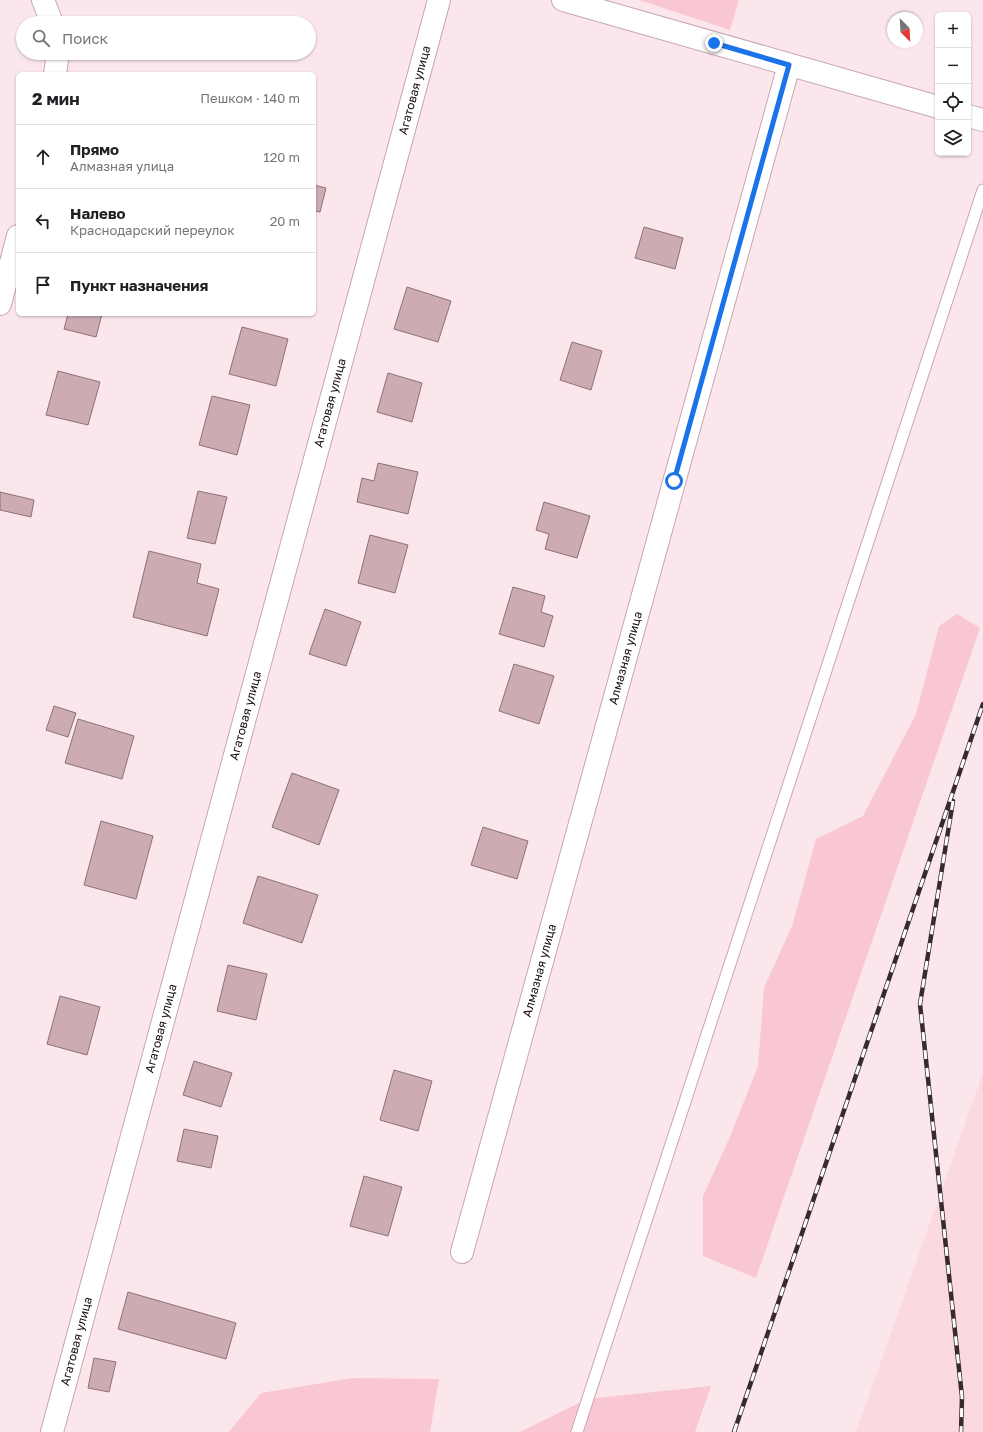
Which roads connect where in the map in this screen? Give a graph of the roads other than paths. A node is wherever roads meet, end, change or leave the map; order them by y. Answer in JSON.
{"nodes":[{"id":1,"x":44,"y":0,"type":"edge"},
{"id":2,"x":439,"y":0,"type":"edge"},
{"id":3,"x":563,"y":0,"type":"edge"},
{"id":4,"x":50,"y":16,"type":"edge"},
{"id":5,"x":57,"y":60,"type":"edge"},
{"id":6,"x":789,"y":65,"type":"junction"},
{"id":7,"x":55,"y":72,"type":"edge"},
{"id":8,"x":935,"y":106,"type":"edge"},
{"id":9,"x":971,"y":117,"type":"edge"},
{"id":10,"x":983,"y":120,"type":"edge"},
{"id":11,"x":983,"y":190,"type":"edge"},
{"id":12,"x":16,"y":244,"type":"edge"},
{"id":13,"x":0,"y":304,"type":"edge"},
{"id":14,"x":462,"y":1252,"type":"dead end"},
{"id":15,"x":52,"y":1432,"type":"edge"},
{"id":16,"x":577,"y":1432,"type":"edge"}],
"edges":[{"from":1,"to":4,"type":"street"},
{"from":2,"to":15,"type":"street","name":"Агатовая улица"},
{"from":3,"to":6,"type":"street"},
{"from":5,"to":7,"type":"street"},
{"from":6,"to":8,"type":"street"},
{"from":6,"to":14,"type":"street","name":"Алмазная улица"},
{"from":9,"to":10,"type":"street"},
{"from":11,"to":16,"type":"lane"},
{"from":12,"to":13,"type":"street"}]}
